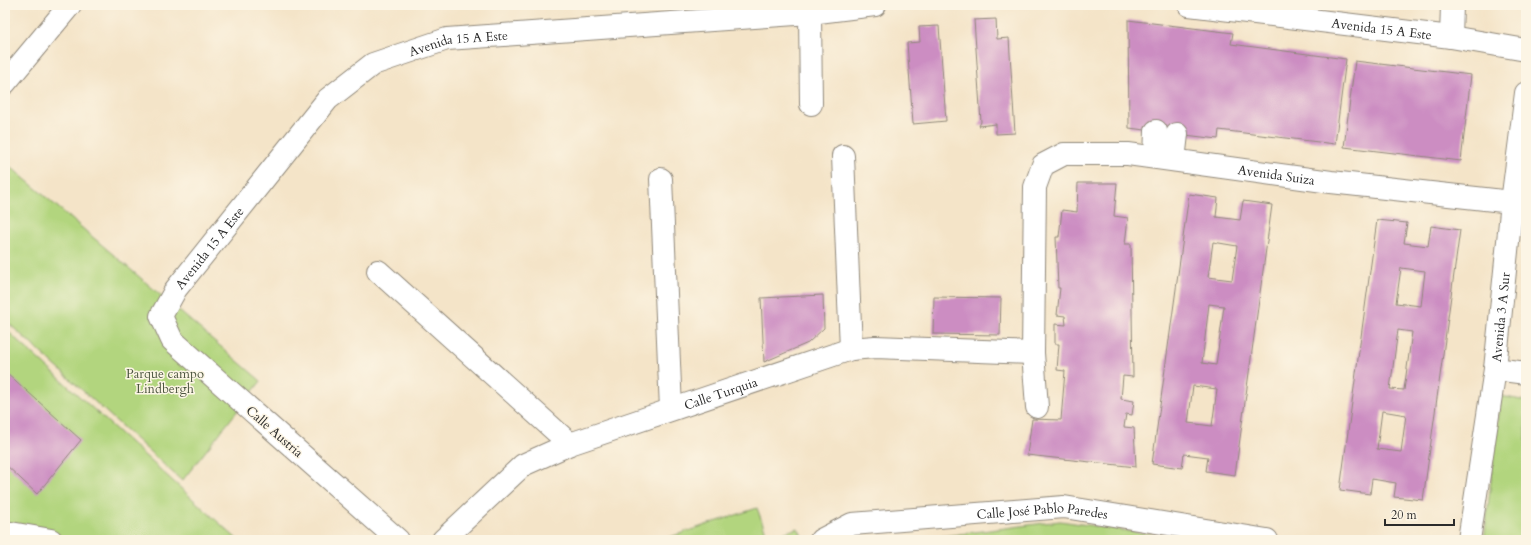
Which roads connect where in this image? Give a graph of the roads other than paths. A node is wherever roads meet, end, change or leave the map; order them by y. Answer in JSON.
{"nodes":[{"id":1,"x":70,"y":5,"type":"edge"},
{"id":2,"x":875,"y":5,"type":"edge"},
{"id":3,"x":1189,"y":5,"type":"edge"},
{"id":4,"x":1452,"y":5,"type":"edge"},
{"id":5,"x":810,"y":13,"type":"junction"},
{"id":6,"x":1452,"y":37,"type":"junction"},
{"id":7,"x":1526,"y":50,"type":"edge"},
{"id":8,"x":5,"y":83,"type":"edge"},
{"id":9,"x":1526,"y":93,"type":"edge"},
{"id":10,"x":811,"y":104,"type":"dead end"},
{"id":11,"x":1156,"y":131,"type":"dead end"},
{"id":12,"x":1177,"y":134,"type":"dead end"},
{"id":13,"x":843,"y":156,"type":"dead end"},
{"id":14,"x":1164,"y":159,"type":"junction"},
{"id":15,"x":661,"y":179,"type":"dead end"},
{"id":16,"x":1512,"y":202,"type":"junction"},
{"id":17,"x":378,"y":271,"type":"dead end"},
{"id":18,"x":161,"y":316,"type":"joint"},
{"id":19,"x":851,"y":349,"type":"junction"},
{"id":20,"x":1033,"y":353,"type":"junction"},
{"id":21,"x":1495,"y":369,"type":"junction"},
{"id":22,"x":1526,"y":373,"type":"edge"},
{"id":23,"x":1037,"y":407,"type":"dead end"},
{"id":24,"x":672,"y":410,"type":"junction"},
{"id":25,"x":570,"y":444,"type":"junction"},
{"id":26,"x":15,"y":535,"type":"edge"},
{"id":27,"x":51,"y":540,"type":"edge"},
{"id":28,"x":398,"y":540,"type":"edge"},
{"id":29,"x":443,"y":540,"type":"edge"},
{"id":30,"x":821,"y":540,"type":"edge"},
{"id":31,"x":1267,"y":540,"type":"edge"},
{"id":32,"x":1469,"y":540,"type":"edge"}],
"edges":[{"from":1,"to":8,"type":"street"},
{"from":2,"to":5,"type":"street","name":"Avenida 15 A Este"},
{"from":3,"to":6,"type":"street","name":"Avenida 15 A Este"},
{"from":4,"to":6,"type":"street"},
{"from":5,"to":10,"type":"street"},
{"from":5,"to":18,"type":"street","name":"Avenida 15 A Este"},
{"from":6,"to":7,"type":"street","name":"Avenida 15 A Este"},
{"from":9,"to":16,"type":"street","name":"Avenida 3 A Sur"},
{"from":11,"to":14,"type":"street"},
{"from":12,"to":14,"type":"street"},
{"from":13,"to":19,"type":"street"},
{"from":14,"to":16,"type":"street","name":"Avenida Suiza"},
{"from":14,"to":20,"type":"street","name":"Avenida Suiza"},
{"from":15,"to":24,"type":"street"},
{"from":16,"to":21,"type":"street","name":"Avenida 3 A Sur"},
{"from":17,"to":25,"type":"street"},
{"from":18,"to":28,"type":"street","name":"Calle Austria"},
{"from":19,"to":20,"type":"street","name":"Calle Turquia"},
{"from":19,"to":24,"type":"street","name":"Calle Turquia"},
{"from":20,"to":23,"type":"street"},
{"from":21,"to":22,"type":"street"},
{"from":21,"to":32,"type":"street","name":"Avenida 3 A Sur"},
{"from":24,"to":25,"type":"street","name":"Calle Turquia"},
{"from":25,"to":29,"type":"street","name":"Calle Turquia"},
{"from":26,"to":27,"type":"street"},
{"from":30,"to":31,"type":"street","name":"Calle José Pablo Paredes"}]}
